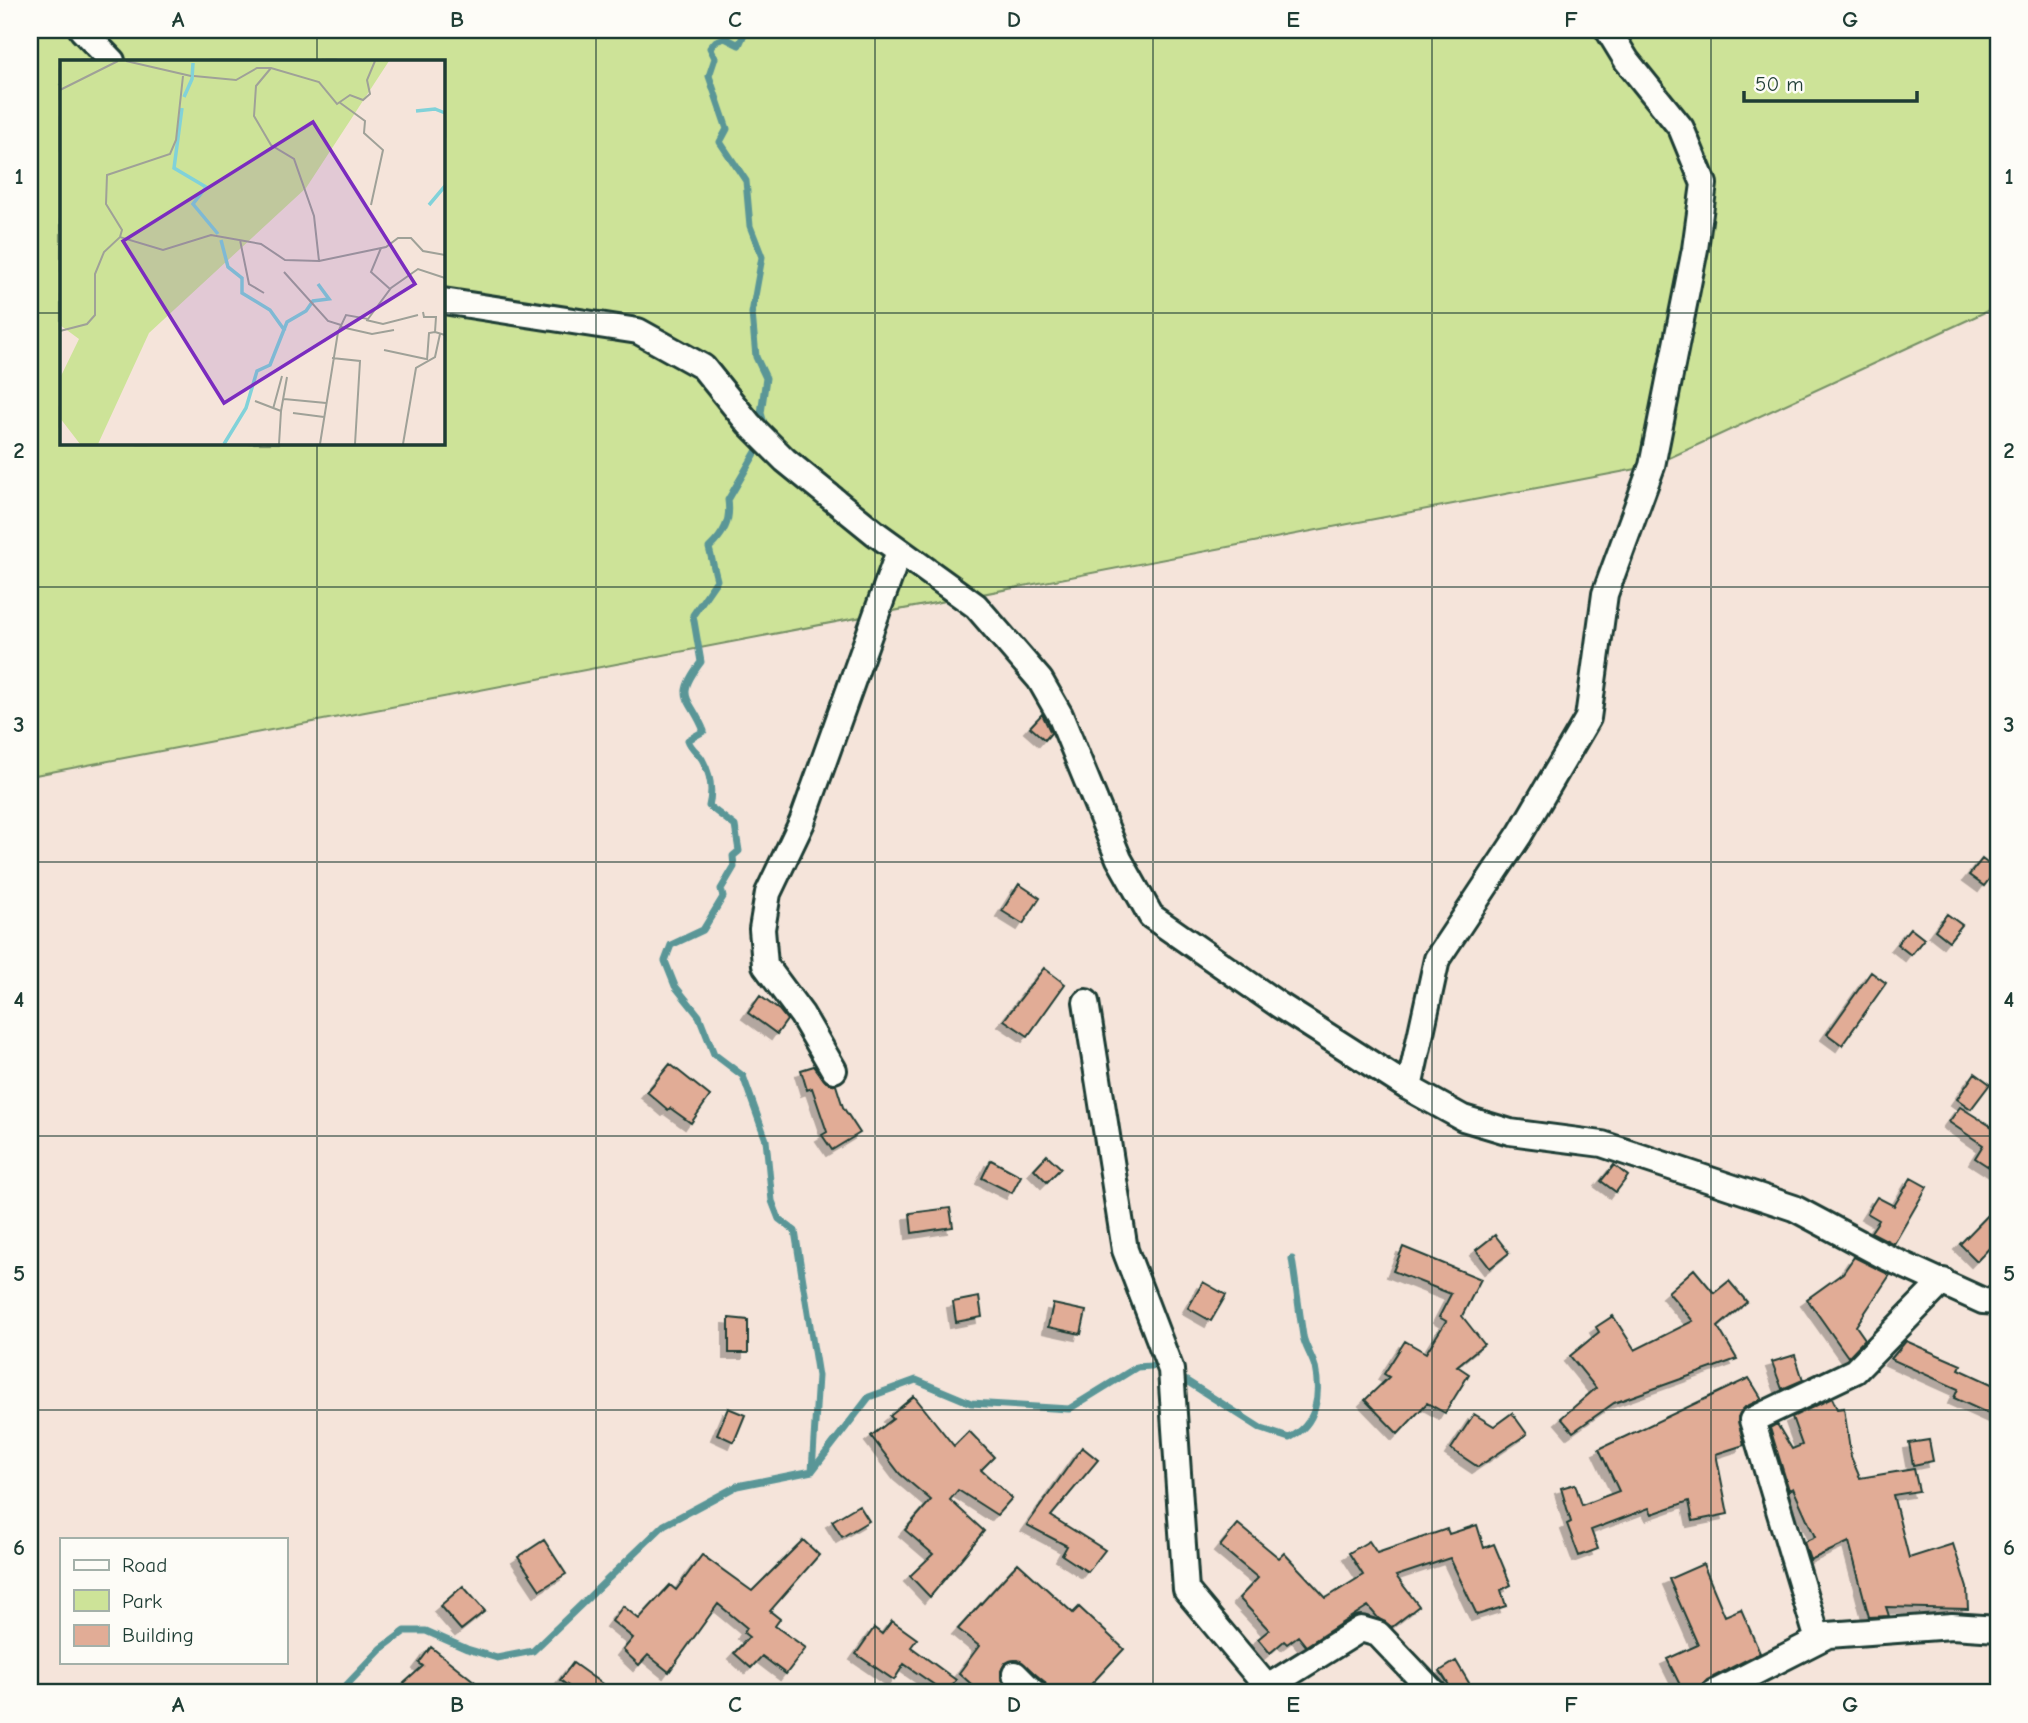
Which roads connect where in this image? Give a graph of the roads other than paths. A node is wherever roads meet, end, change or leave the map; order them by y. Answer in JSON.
{"nodes":[{"id":1,"x":82,"y":30,"type":"edge"},
{"id":2,"x":1608,"y":30,"type":"edge"},
{"id":3,"x":111,"y":60,"type":"edge"},
{"id":4,"x":444,"y":301,"type":"edge"},
{"id":5,"x":899,"y":551,"type":"junction"},
{"id":6,"x":1086,"y":1002,"type":"dead end"},
{"id":7,"x":834,"y":1070,"type":"dead end"},
{"id":8,"x":1409,"y":1088,"type":"junction"},
{"id":9,"x":1943,"y":1281,"type":"junction"},
{"id":10,"x":1998,"y":1302,"type":"edge"},
{"id":11,"x":1998,"y":1629,"type":"edge"},
{"id":12,"x":1818,"y":1640,"type":"junction"},
{"id":13,"x":1015,"y":1674,"type":"dead end"},
{"id":14,"x":1260,"y":1692,"type":"edge"},
{"id":15,"x":1034,"y":1693,"type":"edge"},
{"id":16,"x":1434,"y":1693,"type":"edge"},
{"id":17,"x":1714,"y":1693,"type":"edge"}],
"edges":[{"from":1,"to":3,"type":"street"},
{"from":2,"to":8,"type":"street"},
{"from":4,"to":5,"type":"street"},
{"from":5,"to":7,"type":"street"},
{"from":5,"to":8,"type":"street"},
{"from":6,"to":14,"type":"street"},
{"from":8,"to":9,"type":"street"},
{"from":9,"to":10,"type":"street"},
{"from":9,"to":12,"type":"street"},
{"from":11,"to":12,"type":"street"},
{"from":12,"to":17,"type":"street"},
{"from":13,"to":15,"type":"street"},
{"from":14,"to":16,"type":"street"}]}
